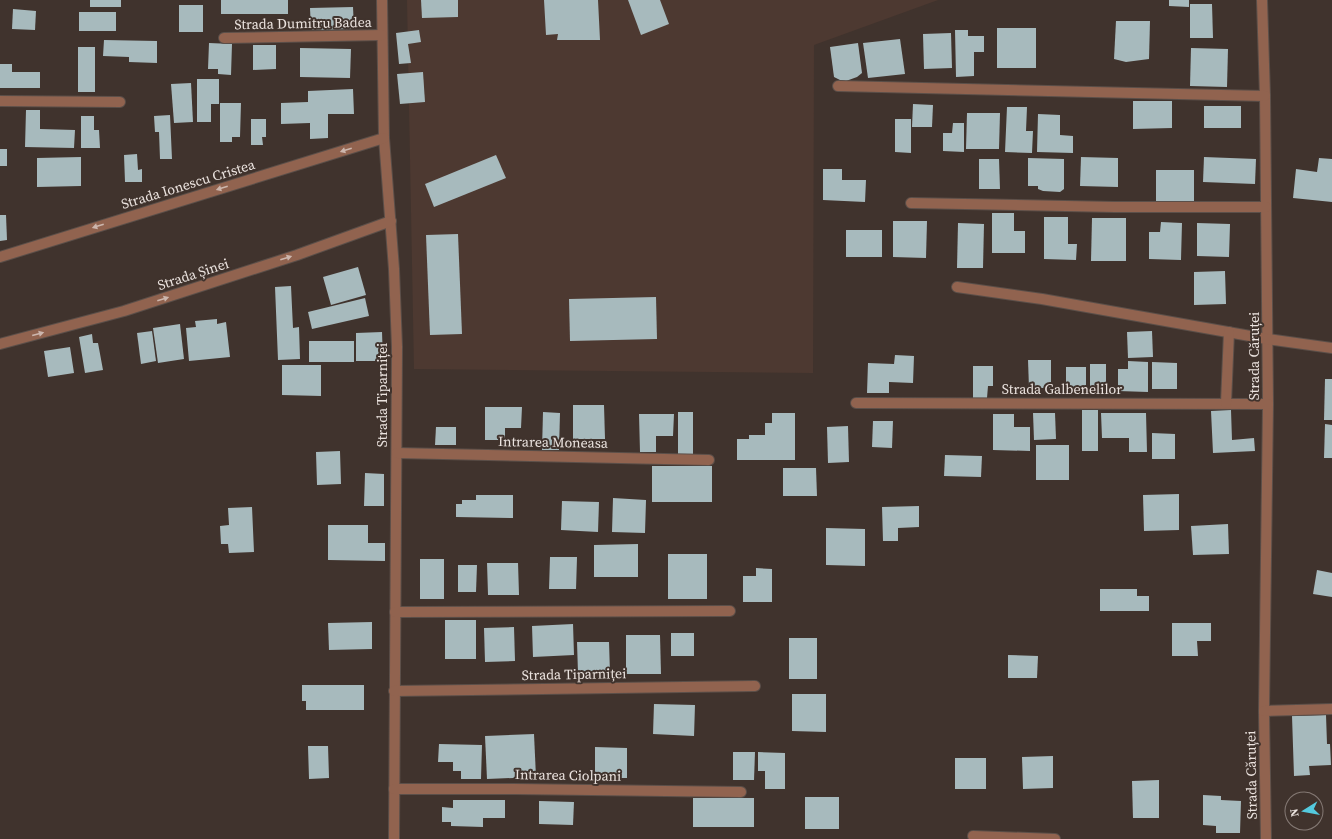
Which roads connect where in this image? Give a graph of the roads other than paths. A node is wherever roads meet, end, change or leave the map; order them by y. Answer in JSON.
{"nodes":[{"id":1,"x":382,"y":0,"type":"edge"},
{"id":2,"x":1262,"y":0,"type":"edge"},
{"id":3,"x":382,"y":35,"type":"junction"},
{"id":4,"x":224,"y":38,"type":"dead end"},
{"id":5,"x":838,"y":86,"type":"dead end"},
{"id":6,"x":1265,"y":96,"type":"junction"},
{"id":7,"x":0,"y":101,"type":"edge"},
{"id":8,"x":120,"y":102,"type":"dead end"},
{"id":9,"x":384,"y":138,"type":"junction"},
{"id":10,"x":387,"y":179,"type":"joint"},
{"id":11,"x":911,"y":203,"type":"dead end"},
{"id":12,"x":1266,"y":207,"type":"junction"},
{"id":13,"x":391,"y":221,"type":"junction"},
{"id":14,"x":0,"y":257,"type":"edge"},
{"id":15,"x":958,"y":287,"type":"dead end"},
{"id":16,"x":1229,"y":332,"type":"junction"},
{"id":17,"x":1267,"y":339,"type":"junction"},
{"id":18,"x":0,"y":344,"type":"edge"},
{"id":19,"x":1332,"y":348,"type":"edge"},
{"id":20,"x":856,"y":403,"type":"dead end"},
{"id":21,"x":1226,"y":404,"type":"junction"},
{"id":22,"x":1268,"y":404,"type":"junction"},
{"id":23,"x":397,"y":453,"type":"junction"},
{"id":24,"x":709,"y":460,"type":"dead end"},
{"id":25,"x":395,"y":612,"type":"junction"},
{"id":26,"x":730,"y":612,"type":"dead end"},
{"id":27,"x":755,"y":686,"type":"dead end"},
{"id":28,"x":394,"y":691,"type":"junction"},
{"id":29,"x":1332,"y":709,"type":"edge"},
{"id":30,"x":1264,"y":711,"type":"junction"},
{"id":31,"x":394,"y":789,"type":"junction"},
{"id":32,"x":742,"y":792,"type":"dead end"},
{"id":33,"x":973,"y":836,"type":"dead end"},
{"id":34,"x":394,"y":839,"type":"edge"},
{"id":35,"x":1055,"y":839,"type":"edge"},
{"id":36,"x":1266,"y":839,"type":"edge"}],
"edges":[{"from":1,"to":3,"type":"street","name":"Strada Dumitru Badea"},
{"from":2,"to":6,"type":"street","name":"Strada Căruței"},
{"from":3,"to":4,"type":"street","name":"Strada Dumitru Badea"},
{"from":3,"to":9,"type":"street","name":"Strada Dumitru Badea"},
{"from":5,"to":6,"type":"street"},
{"from":6,"to":12,"type":"street","name":"Strada Căruței"},
{"from":7,"to":8,"type":"street"},
{"from":9,"to":10,"type":"street","name":"Strada Dumitru Badea"},
{"from":9,"to":14,"type":"street","name":"Strada Ionescu Cristea","one_way":true},
{"from":10,"to":13,"type":"street","name":"Strada Tiparniței"},
{"from":11,"to":12,"type":"street"},
{"from":12,"to":17,"type":"street","name":"Strada Căruței"},
{"from":18,"to":13,"type":"street","name":"Strada Șinei","one_way":true},
{"from":13,"to":23,"type":"street","name":"Strada Tiparniței"},
{"from":15,"to":16,"type":"street"},
{"from":16,"to":17,"type":"street"},
{"from":16,"to":21,"type":"street","name":"Strada Căruței"},
{"from":17,"to":19,"type":"street"},
{"from":17,"to":22,"type":"street","name":"Strada Căruței"},
{"from":20,"to":21,"type":"street","name":"Strada Galbenelilor"},
{"from":21,"to":22,"type":"street","name":"Strada Galbenelilor"},
{"from":22,"to":30,"type":"street","name":"Strada Căruței"},
{"from":23,"to":24,"type":"street","name":"Intrarea Moneasa"},
{"from":23,"to":25,"type":"street","name":"Strada Tiparniței"},
{"from":25,"to":26,"type":"street"},
{"from":25,"to":28,"type":"street","name":"Strada Tiparniței"},
{"from":27,"to":28,"type":"street","name":"Strada Tiparniței"},
{"from":28,"to":31,"type":"street","name":"Strada Tiparniței"},
{"from":29,"to":30,"type":"street","name":"Strada Căruței"},
{"from":30,"to":36,"type":"street","name":"Strada Căruței"},
{"from":31,"to":32,"type":"street","name":"Intrarea Ciolpani"},
{"from":31,"to":34,"type":"street","name":"Strada Tiparniței"},
{"from":33,"to":35,"type":"street"}]}
